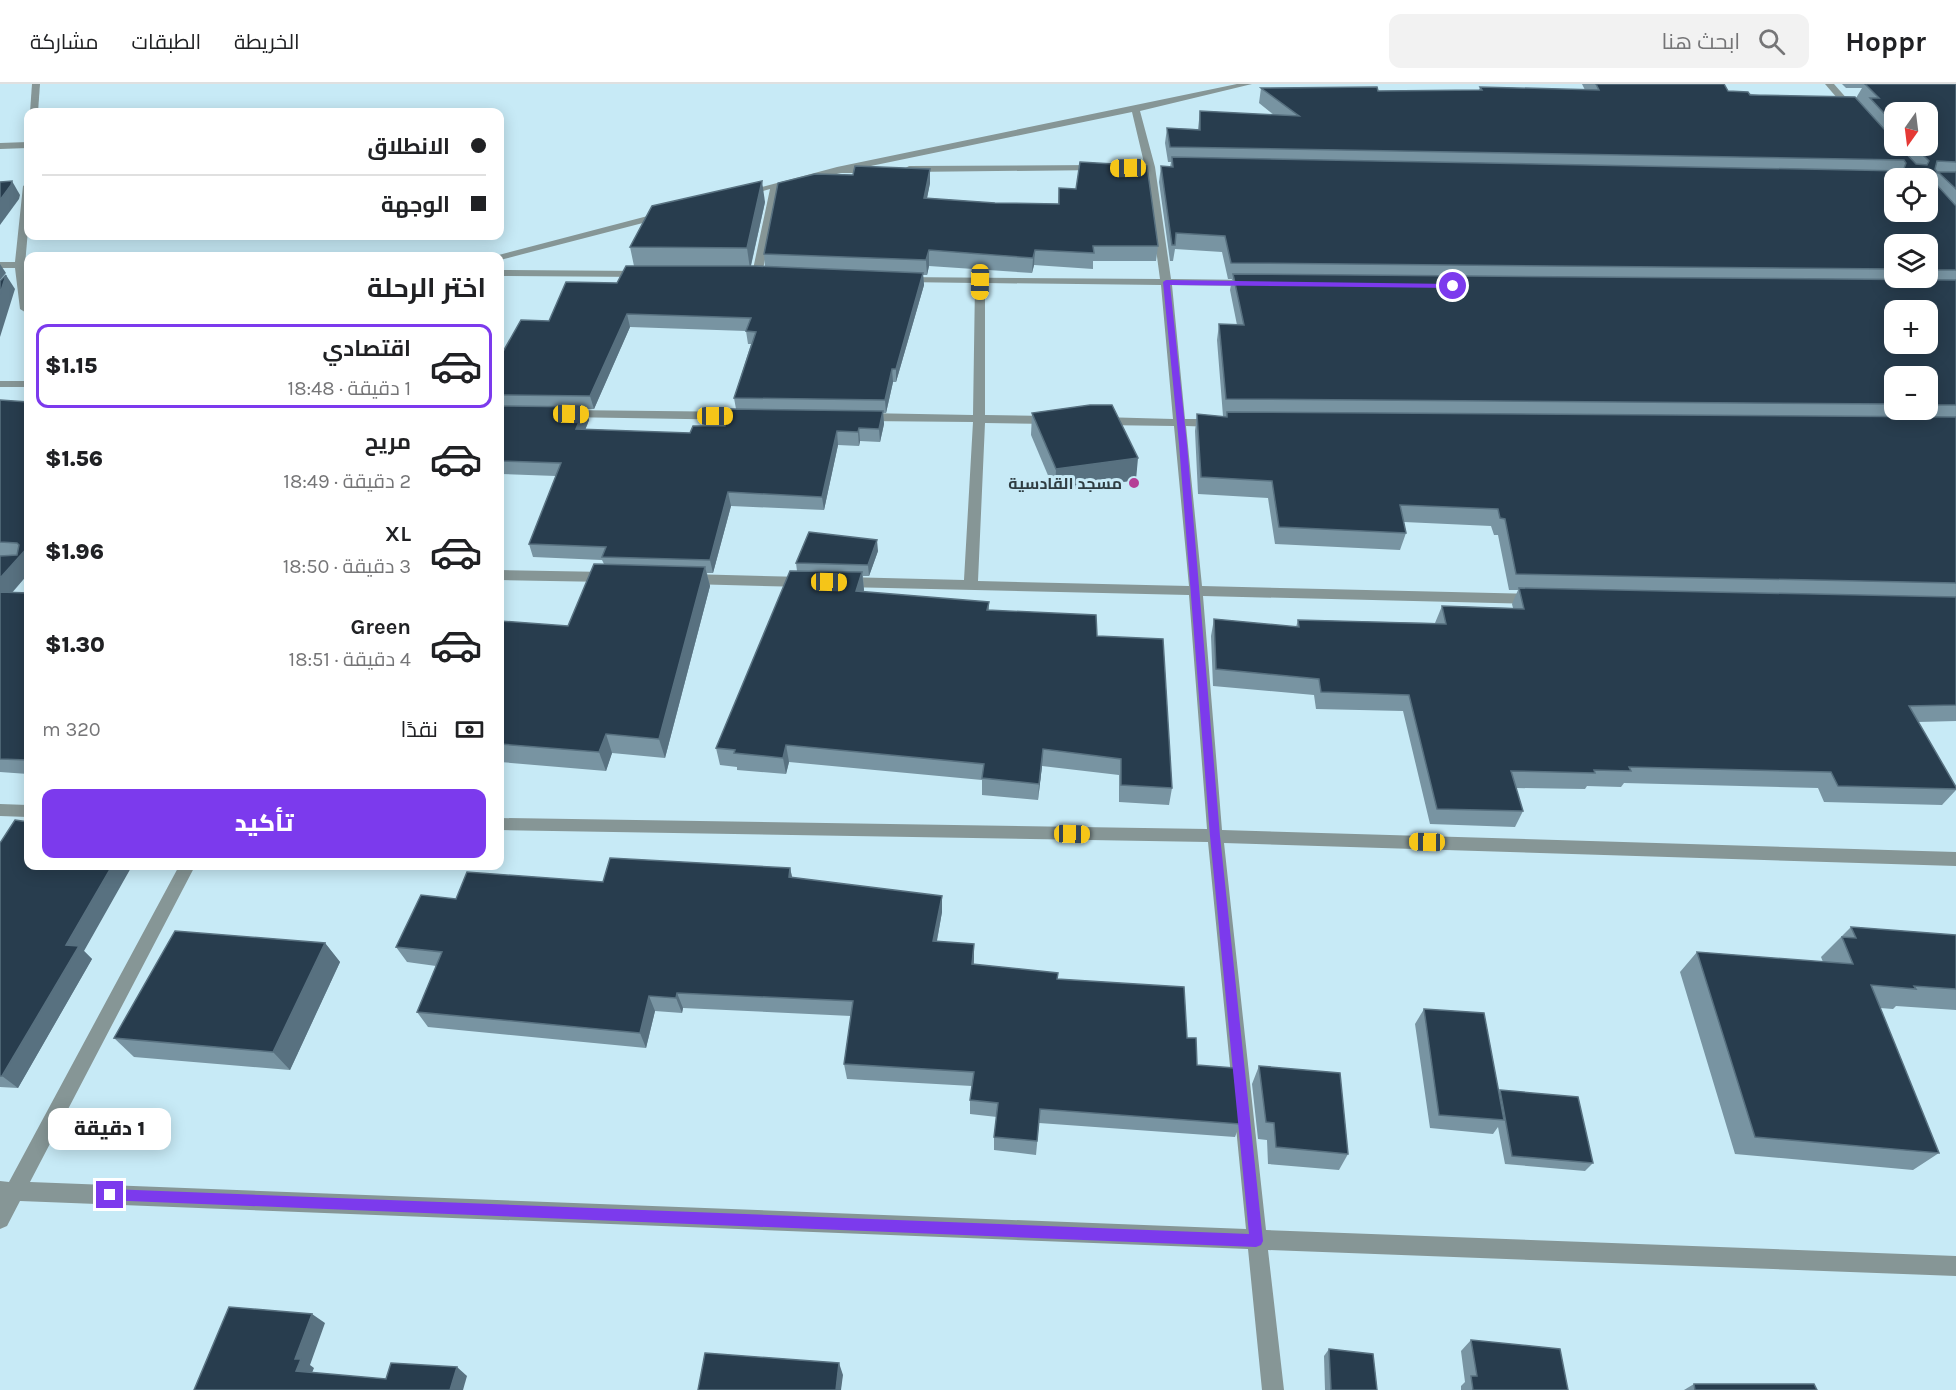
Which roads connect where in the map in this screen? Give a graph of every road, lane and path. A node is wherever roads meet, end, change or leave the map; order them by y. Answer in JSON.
{"nodes":[{"id":1,"x":36,"y":84,"type":"edge"},
{"id":2,"x":1248,"y":84,"type":"edge"},
{"id":3,"x":1829,"y":84,"type":"edge"},
{"id":4,"x":1838,"y":93,"type":"junction"},
{"id":5,"x":1849,"y":93,"type":"dead end"},
{"id":6,"x":34,"y":108,"type":"edge"},
{"id":7,"x":1136,"y":111,"type":"junction"},
{"id":8,"x":1860,"y":119,"type":"edge"},
{"id":9,"x":24,"y":145,"type":"edge"},
{"id":10,"x":0,"y":146,"type":"edge"},
{"id":11,"x":1104,"y":168,"type":"edge"},
{"id":12,"x":837,"y":170,"type":"junction"},
{"id":13,"x":776,"y":185,"type":"junction"},
{"id":14,"x":730,"y":197,"type":"edge"},
{"id":15,"x":673,"y":212,"type":"edge"},
{"id":16,"x":24,"y":226,"type":"edge"},
{"id":17,"x":504,"y":257,"type":"edge"},
{"id":18,"x":0,"y":265,"type":"edge"},
{"id":19,"x":20,"y":265,"type":"junction"},
{"id":20,"x":504,"y":273,"type":"edge"},
{"id":21,"x":651,"y":274,"type":"edge"},
{"id":22,"x":757,"y":274,"type":"edge"},
{"id":23,"x":886,"y":278,"type":"edge"},
{"id":24,"x":980,"y":282,"type":"junction"},
{"id":25,"x":1166,"y":282,"type":"junction"},
{"id":26,"x":1262,"y":284,"type":"edge"},
{"id":27,"x":24,"y":300,"type":"edge"},
{"id":28,"x":0,"y":384,"type":"edge"},
{"id":29,"x":24,"y":384,"type":"edge"},
{"id":30,"x":559,"y":414,"type":"edge"},
{"id":31,"x":763,"y":416,"type":"edge"},
{"id":32,"x":847,"y":417,"type":"edge"},
{"id":33,"x":979,"y":418,"type":"junction"},
{"id":34,"x":1062,"y":420,"type":"edge"},
{"id":35,"x":1086,"y":421,"type":"edge"},
{"id":36,"x":1181,"y":422,"type":"junction"},
{"id":37,"x":1228,"y":423,"type":"edge"},
{"id":38,"x":504,"y":575,"type":"edge"},
{"id":39,"x":617,"y":578,"type":"edge"},
{"id":40,"x":676,"y":579,"type":"edge"},
{"id":41,"x":971,"y":585,"type":"junction"},
{"id":42,"x":1196,"y":592,"type":"junction"},
{"id":43,"x":1552,"y":599,"type":"edge"},
{"id":44,"x":0,"y":810,"type":"edge"},
{"id":45,"x":24,"y":811,"type":"edge"},
{"id":46,"x":504,"y":824,"type":"edge"},
{"id":47,"x":1215,"y":836,"type":"junction"},
{"id":48,"x":1956,"y":859,"type":"edge"},
{"id":49,"x":185,"y":870,"type":"edge"},
{"id":50,"x":7,"y":1191,"type":"edge"},
{"id":51,"x":0,"y":1219,"type":"edge"},
{"id":52,"x":1256,"y":1241,"type":"junction"},
{"id":53,"x":1956,"y":1266,"type":"edge"},
{"id":54,"x":1273,"y":1390,"type":"edge"}],
"edges":[{"from":1,"to":6,"type":"street"},
{"from":2,"to":7,"type":"street"},
{"from":3,"to":4,"type":"street"},
{"from":4,"to":5,"type":"street"},
{"from":4,"to":8,"type":"street"},
{"from":7,"to":12,"type":"street"},
{"from":7,"to":25,"type":"street"},
{"from":9,"to":10,"type":"street"},
{"from":11,"to":12,"type":"street"},
{"from":12,"to":13,"type":"street"},
{"from":13,"to":14,"type":"street"},
{"from":13,"to":22,"type":"street"},
{"from":15,"to":17,"type":"street"},
{"from":16,"to":19,"type":"street"},
{"from":18,"to":19,"type":"street"},
{"from":19,"to":27,"type":"street"},
{"from":20,"to":21,"type":"street"},
{"from":23,"to":24,"type":"street"},
{"from":24,"to":25,"type":"street"},
{"from":24,"to":33,"type":"street"},
{"from":25,"to":26,"type":"street"},
{"from":25,"to":36,"type":"street"},
{"from":28,"to":29,"type":"street"},
{"from":30,"to":31,"type":"street"},
{"from":32,"to":33,"type":"street"},
{"from":33,"to":34,"type":"street"},
{"from":33,"to":41,"type":"street"},
{"from":35,"to":36,"type":"street"},
{"from":36,"to":37,"type":"street"},
{"from":36,"to":42,"type":"street"},
{"from":38,"to":39,"type":"street"},
{"from":40,"to":41,"type":"street"},
{"from":41,"to":42,"type":"street"},
{"from":42,"to":43,"type":"street"},
{"from":42,"to":47,"type":"street"},
{"from":44,"to":45,"type":"street"},
{"from":46,"to":47,"type":"street"},
{"from":47,"to":48,"type":"street"},
{"from":47,"to":52,"type":"street"},
{"from":49,"to":50,"type":"street"},
{"from":50,"to":51,"type":"street"},
{"from":50,"to":52,"type":"street"},
{"from":52,"to":53,"type":"street"},
{"from":52,"to":54,"type":"street"}]}
